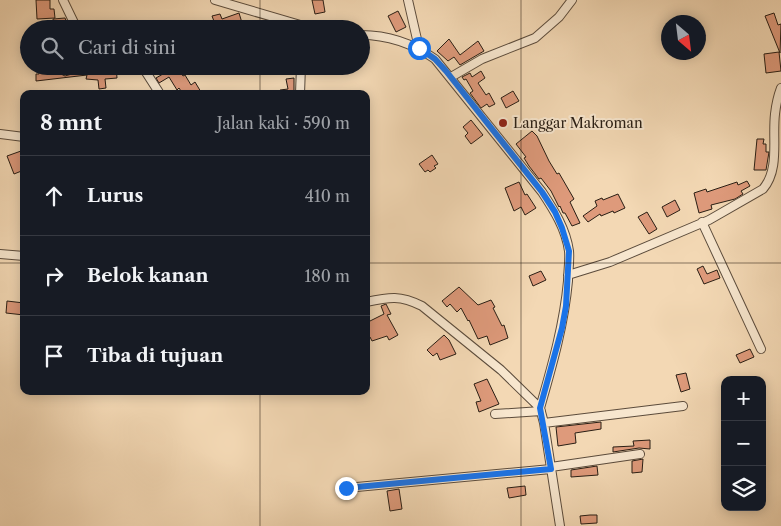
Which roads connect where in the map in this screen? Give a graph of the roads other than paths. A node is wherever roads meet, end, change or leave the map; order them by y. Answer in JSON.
{"nodes":[{"id":1,"x":63,"y":0,"type":"edge"},
{"id":2,"x":215,"y":0,"type":"edge"},
{"id":3,"x":408,"y":0,"type":"edge"},
{"id":4,"x":572,"y":0,"type":"edge"},
{"id":5,"x":73,"y":20,"type":"edge"},
{"id":6,"x":279,"y":20,"type":"edge"},
{"id":7,"x":370,"y":35,"type":"edge"},
{"id":8,"x":419,"y":48,"type":"junction"},
{"id":9,"x":148,"y":75,"type":"edge"},
{"id":10,"x":301,"y":75,"type":"edge"},
{"id":11,"x":451,"y":77,"type":"junction"},
{"id":12,"x":781,"y":88,"type":"edge"},
{"id":13,"x":157,"y":90,"type":"edge"},
{"id":14,"x":300,"y":90,"type":"edge"},
{"id":15,"x":0,"y":134,"type":"edge"},
{"id":16,"x":20,"y":136,"type":"edge"},
{"id":17,"x":702,"y":222,"type":"junction"},
{"id":18,"x":0,"y":254,"type":"edge"},
{"id":19,"x":20,"y":256,"type":"edge"},
{"id":20,"x":568,"y":275,"type":"junction"},
{"id":21,"x":370,"y":302,"type":"edge"},
{"id":22,"x":761,"y":349,"type":"dead end"},
{"id":23,"x":684,"y":406,"type":"dead end"},
{"id":24,"x":541,"y":409,"type":"junction"},
{"id":25,"x":495,"y":414,"type":"dead end"},
{"id":26,"x":544,"y":423,"type":"junction"},
{"id":27,"x":640,"y":454,"type":"dead end"},
{"id":28,"x":551,"y":468,"type":"junction"},
{"id":29,"x":346,"y":488,"type":"dead end"},
{"id":30,"x":560,"y":526,"type":"edge"}],
"edges":[{"from":1,"to":5,"type":"street"},
{"from":2,"to":6,"type":"street"},
{"from":3,"to":8,"type":"street"},
{"from":4,"to":11,"type":"street"},
{"from":7,"to":8,"type":"street"},
{"from":8,"to":11,"type":"street"},
{"from":9,"to":13,"type":"street"},
{"from":10,"to":14,"type":"street"},
{"from":11,"to":20,"type":"street"},
{"from":12,"to":17,"type":"street"},
{"from":15,"to":16,"type":"street"},
{"from":17,"to":20,"type":"street"},
{"from":17,"to":22,"type":"street"},
{"from":18,"to":19,"type":"street"},
{"from":20,"to":24,"type":"street"},
{"from":21,"to":24,"type":"street"},
{"from":23,"to":26,"type":"street"},
{"from":24,"to":25,"type":"street"},
{"from":24,"to":26,"type":"street"},
{"from":26,"to":28,"type":"street"},
{"from":27,"to":28,"type":"street"},
{"from":28,"to":29,"type":"street"},
{"from":28,"to":30,"type":"street"}]}
